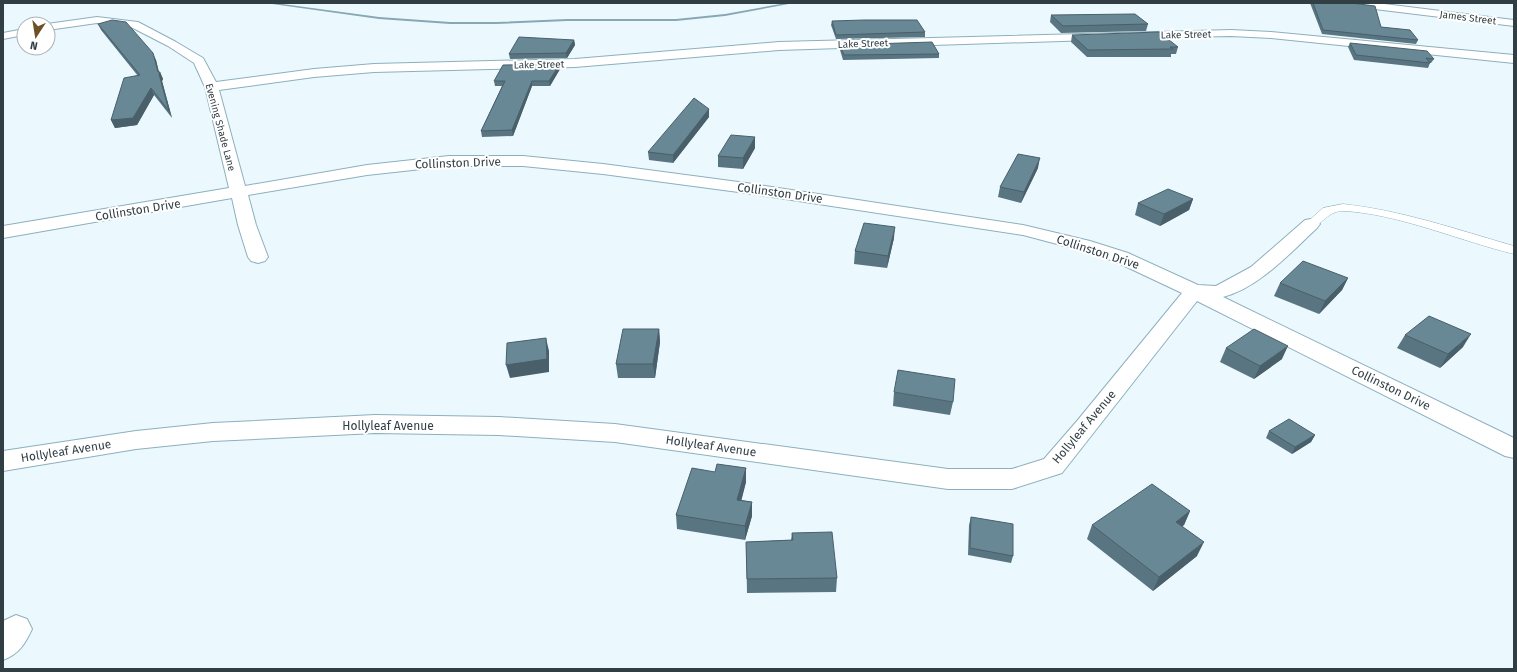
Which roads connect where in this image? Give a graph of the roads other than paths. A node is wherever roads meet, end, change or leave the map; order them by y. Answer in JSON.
{"nodes":[{"id":1,"x":1350,"y":3,"type":"edge"},
{"id":2,"x":1395,"y":6,"type":"edge"},
{"id":3,"x":1514,"y":23,"type":"edge"},
{"id":4,"x":56,"y":26,"type":"edge"},
{"id":5,"x":16,"y":34,"type":"edge"},
{"id":6,"x":3,"y":36,"type":"edge"},
{"id":7,"x":1514,"y":59,"type":"edge"},
{"id":8,"x":212,"y":87,"type":"junction"},
{"id":9,"x":238,"y":193,"type":"junction"},
{"id":10,"x":1311,"y":224,"type":"joint"},
{"id":11,"x":3,"y":232,"type":"edge"},
{"id":12,"x":1514,"y":250,"type":"edge"},
{"id":13,"x":258,"y":257,"type":"dead end"},
{"id":14,"x":1194,"y":290,"type":"junction"},
{"id":15,"x":1514,"y":449,"type":"edge"},
{"id":16,"x":3,"y":461,"type":"edge"}],
"edges":[{"from":1,"to":2,"type":"street","name":"James Street"},
{"from":2,"to":3,"type":"street","name":"James Street"},
{"from":4,"to":8,"type":"street","name":"Evening Shade Lane"},
{"from":5,"to":6,"type":"street"},
{"from":7,"to":8,"type":"street","name":"Lake Street"},
{"from":8,"to":9,"type":"street","name":"Evening Shade Lane"},
{"from":9,"to":11,"type":"street","name":"Collinston Drive"},
{"from":9,"to":13,"type":"street","name":"Evening Shade Lane"},
{"from":9,"to":14,"type":"street","name":"Collinston Drive"},
{"from":10,"to":12,"type":"lane"},
{"from":10,"to":14,"type":"street"},
{"from":14,"to":15,"type":"street","name":"Collinston Drive"},
{"from":14,"to":16,"type":"street","name":"Hollyleaf Avenue"}]}
